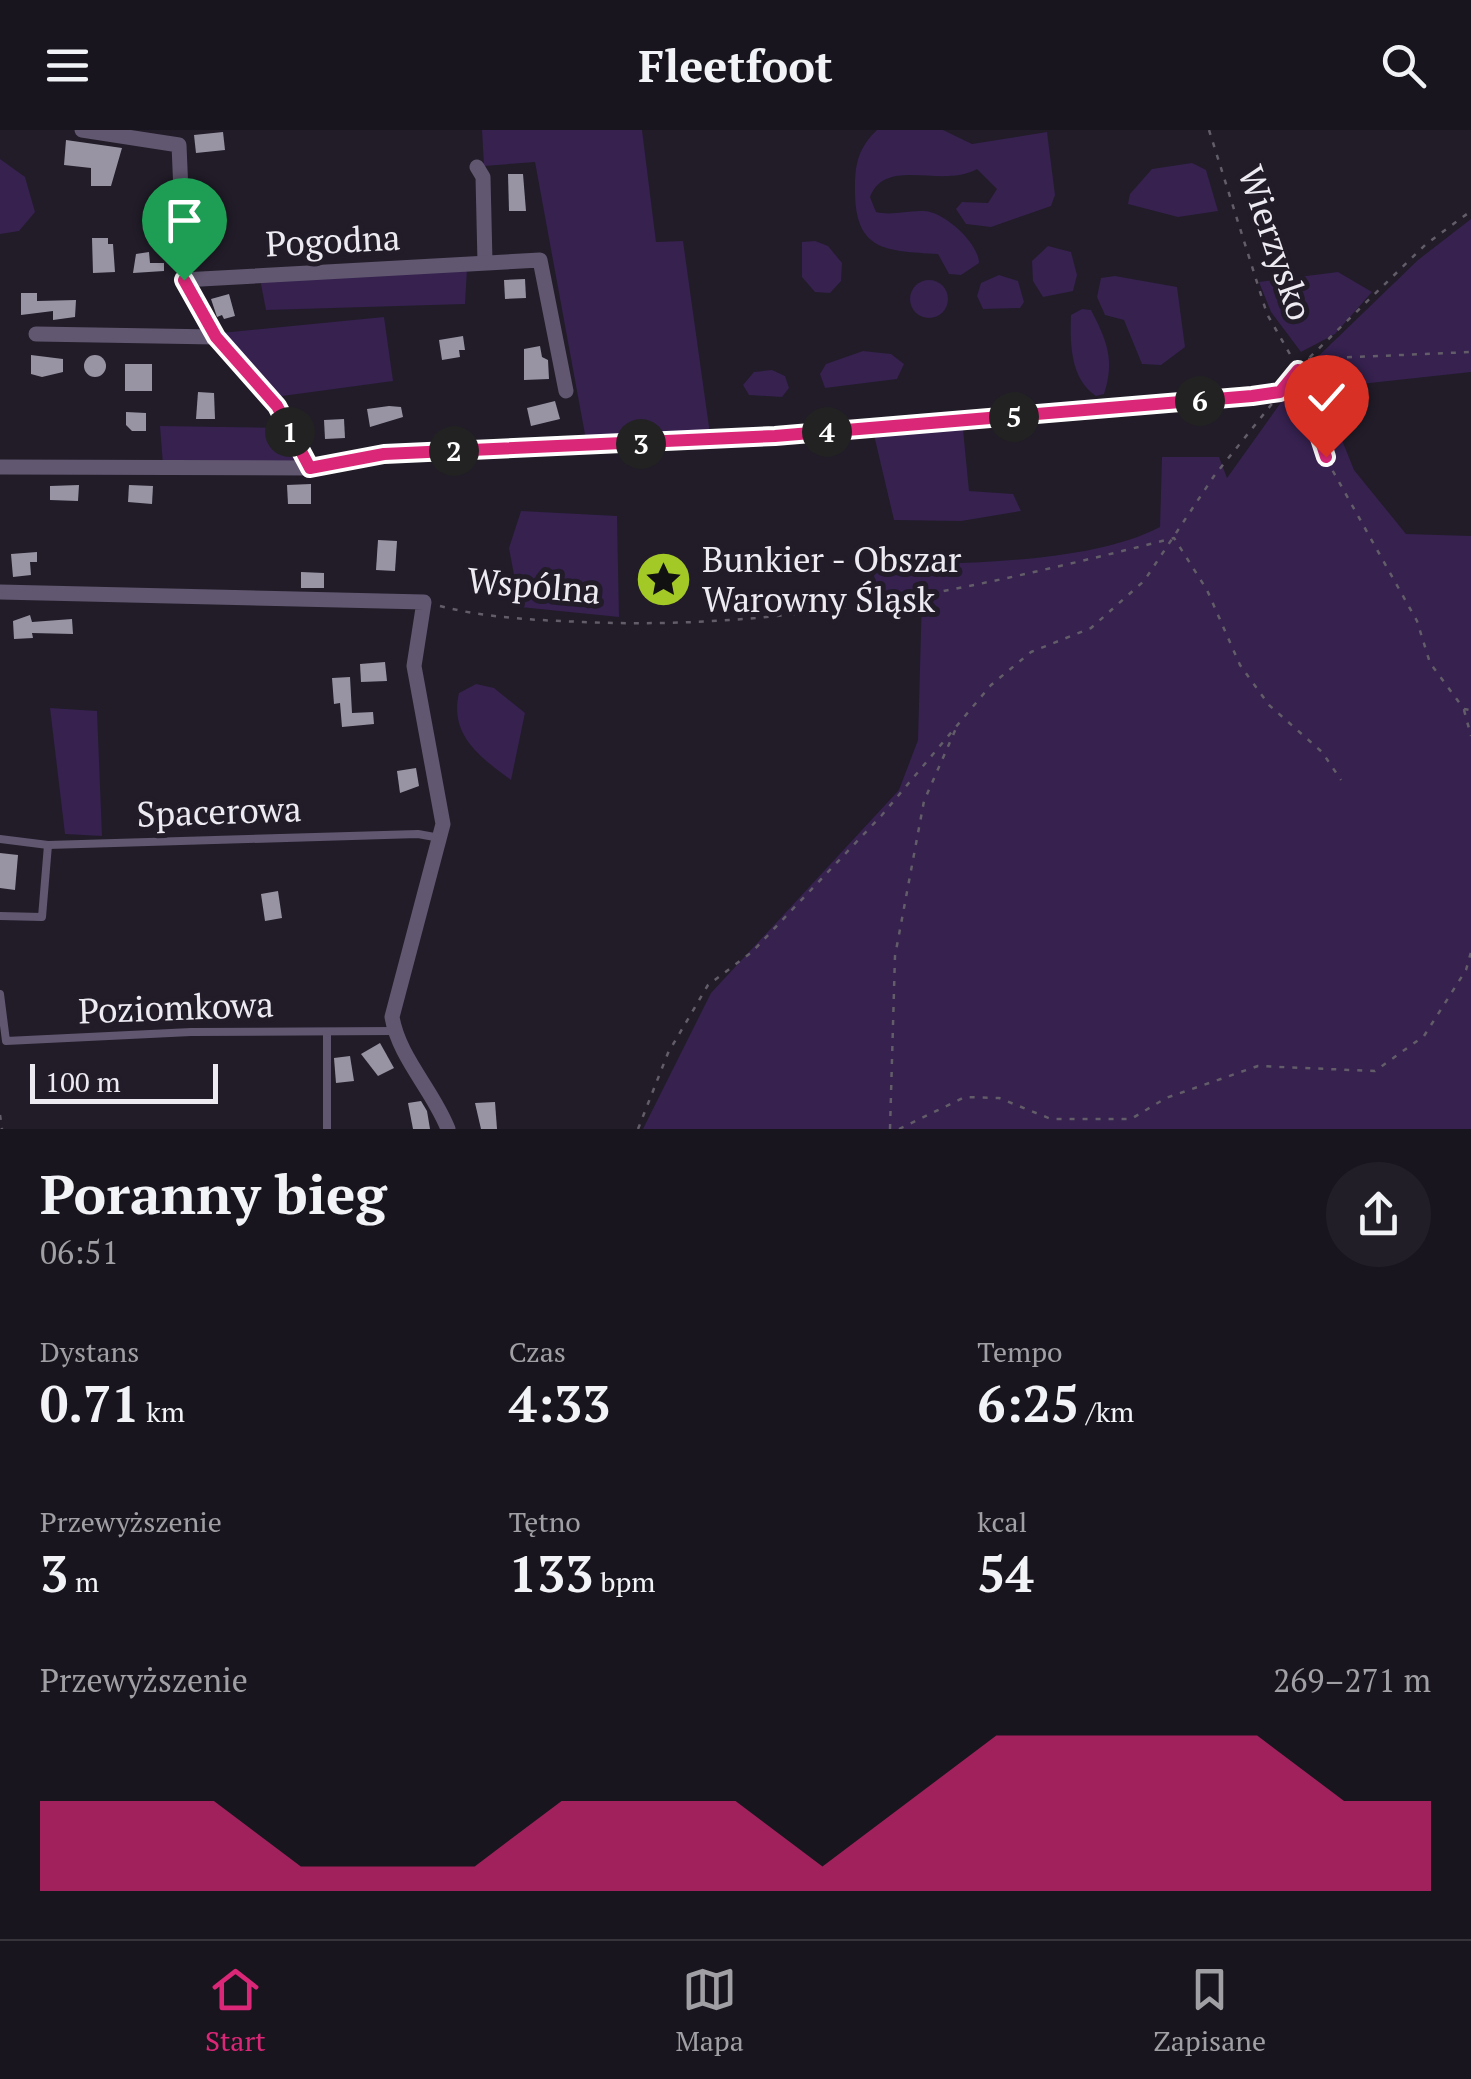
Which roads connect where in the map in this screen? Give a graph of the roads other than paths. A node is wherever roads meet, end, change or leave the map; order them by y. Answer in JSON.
{"nodes":[{"id":1,"x":82,"y":130,"type":"edge"},
{"id":2,"x":477,"y":168,"type":"dead end"},
{"id":3,"x":485,"y":262,"type":"junction"},
{"id":4,"x":184,"y":280,"type":"junction"},
{"id":5,"x":36,"y":334,"type":"dead end"},
{"id":6,"x":216,"y":337,"type":"junction"},
{"id":7,"x":566,"y":391,"type":"dead end"},
{"id":8,"x":0,"y":467,"type":"edge"},
{"id":9,"x":0,"y":592,"type":"edge"},
{"id":10,"x":440,"y":838,"type":"junction"},
{"id":11,"x":0,"y":839,"type":"edge"},
{"id":12,"x":48,"y":845,"type":"junction"},
{"id":13,"x":0,"y":916,"type":"edge"},
{"id":14,"x":0,"y":994,"type":"edge"},
{"id":15,"x":394,"y":1031,"type":"junction"},
{"id":16,"x":327,"y":1033,"type":"junction"},
{"id":17,"x":327,"y":1129,"type":"edge"},
{"id":18,"x":448,"y":1129,"type":"edge"}],
"edges":[{"from":1,"to":4,"type":"street"},
{"from":2,"to":3,"type":"street"},
{"from":3,"to":4,"type":"street","name":"Pogodna"},
{"from":3,"to":7,"type":"street","name":"Pogodna"},
{"from":4,"to":6,"type":"street"},
{"from":5,"to":6,"type":"street"},
{"from":6,"to":8,"type":"street"},
{"from":9,"to":10,"type":"street","name":"Wspólna"},
{"from":10,"to":12,"type":"lane","name":"Spacerowa"},
{"from":10,"to":15,"type":"street"},
{"from":11,"to":12,"type":"lane","name":"Spacerowa"},
{"from":12,"to":13,"type":"lane"},
{"from":14,"to":16,"type":"lane","name":"Poziomkowa"},
{"from":15,"to":16,"type":"lane","name":"Poziomkowa"},
{"from":15,"to":18,"type":"street"},
{"from":16,"to":17,"type":"lane"}]}
